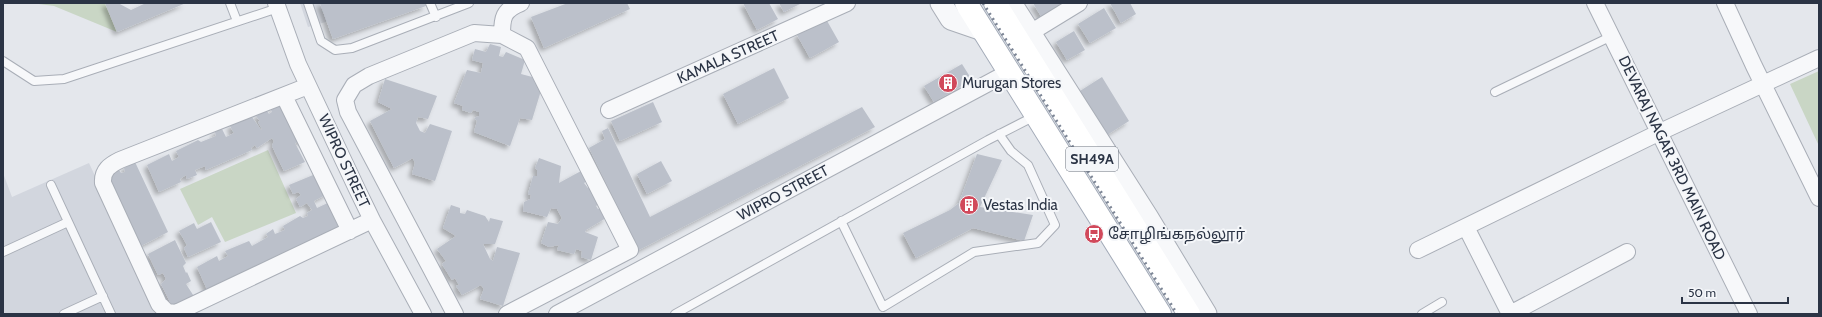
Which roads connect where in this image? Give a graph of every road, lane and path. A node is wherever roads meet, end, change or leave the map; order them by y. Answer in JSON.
{"nodes":[{"id":1,"x":230,"y":3,"type":"edge"},
{"id":2,"x":308,"y":3,"type":"edge"},
{"id":3,"x":430,"y":3,"type":"edge"},
{"id":4,"x":469,"y":3,"type":"edge"},
{"id":5,"x":521,"y":3,"type":"edge"},
{"id":6,"x":847,"y":3,"type":"edge"},
{"id":7,"x":941,"y":3,"type":"edge"},
{"id":8,"x":966,"y":3,"type":"edge"},
{"id":9,"x":995,"y":3,"type":"edge"},
{"id":10,"x":1011,"y":3,"type":"edge"},
{"id":11,"x":1079,"y":3,"type":"edge"},
{"id":12,"x":1595,"y":3,"type":"edge"},
{"id":13,"x":1725,"y":3,"type":"edge"},
{"id":14,"x":277,"y":6,"type":"edge"},
{"id":15,"x":436,"y":17,"type":"junction"},
{"id":16,"x":237,"y":21,"type":"junction"},
{"id":17,"x":982,"y":30,"type":"junction"},
{"id":18,"x":1030,"y":33,"type":"junction"},
{"id":19,"x":502,"y":36,"type":"junction"},
{"id":20,"x":1612,"y":36,"type":"junction"},
{"id":21,"x":1819,"y":58,"type":"edge"},
{"id":22,"x":3,"y":61,"type":"edge"},
{"id":23,"x":1009,"y":72,"type":"junction"},
{"id":24,"x":1763,"y":84,"type":"junction"},
{"id":25,"x":308,"y":86,"type":"junction"},
{"id":26,"x":1495,"y":92,"type":"dead end"},
{"id":27,"x":284,"y":96,"type":"junction"},
{"id":28,"x":609,"y":110,"type":"dead end"},
{"id":29,"x":1036,"y":116,"type":"junction"},
{"id":30,"x":1658,"y":132,"type":"junction"},
{"id":31,"x":999,"y":134,"type":"junction"},
{"id":32,"x":51,"y":185,"type":"dead end"},
{"id":33,"x":1819,"y":198,"type":"edge"},
{"id":34,"x":372,"y":220,"type":"junction"},
{"id":35,"x":841,"y":221,"type":"junction"},
{"id":36,"x":68,"y":222,"type":"junction"},
{"id":37,"x":1466,"y":227,"type":"junction"},
{"id":38,"x":350,"y":231,"type":"junction"},
{"id":39,"x":630,"y":250,"type":"junction"},
{"id":40,"x":1418,"y":250,"type":"dead end"},
{"id":41,"x":3,"y":252,"type":"edge"},
{"id":42,"x":1628,"y":252,"type":"dead end"},
{"id":43,"x":641,"y":269,"type":"junction"},
{"id":44,"x":103,"y":296,"type":"junction"},
{"id":45,"x":1442,"y":302,"type":"dead end"},
{"id":46,"x":64,"y":314,"type":"edge"},
{"id":47,"x":111,"y":314,"type":"edge"},
{"id":48,"x":423,"y":314,"type":"edge"},
{"id":49,"x":455,"y":314,"type":"edge"},
{"id":50,"x":507,"y":314,"type":"edge"},
{"id":51,"x":556,"y":314,"type":"edge"},
{"id":52,"x":675,"y":314,"type":"edge"},
{"id":53,"x":1160,"y":314,"type":"edge"},
{"id":54,"x":1189,"y":314,"type":"edge"},
{"id":55,"x":1206,"y":314,"type":"edge"},
{"id":56,"x":1422,"y":314,"type":"edge"},
{"id":57,"x":1510,"y":314,"type":"edge"},
{"id":58,"x":1749,"y":314,"type":"edge"}],
"edges":[{"from":1,"to":16,"type":"lane"},
{"from":2,"to":15,"type":"lane"},
{"from":3,"to":15,"type":"lane"},
{"from":4,"to":15,"type":"lane"},
{"from":5,"to":19,"type":"street"},
{"from":6,"to":28,"type":"street","name":"KAMALA STREET"},
{"from":7,"to":17,"type":"street"},
{"from":8,"to":17,"type":"main road","number":"SH49A"},
{"from":9,"to":54,"type":"main road","number":"SH49A"},
{"from":10,"to":18,"type":"street"},
{"from":11,"to":18,"type":"street"},
{"from":12,"to":20,"type":"street","name":"DEVARAJ NAGAR 3RD MAIN ROAD"},
{"from":13,"to":24,"type":"street"},
{"from":14,"to":16,"type":"lane"},
{"from":14,"to":25,"type":"street","name":"WIPRO STREET"},
{"from":16,"to":22,"type":"lane"},
{"from":17,"to":23,"type":"main road","number":"SH49A"},
{"from":18,"to":55,"type":"street"},
{"from":19,"to":39,"type":"street"},
{"from":19,"to":49,"type":"street"},
{"from":20,"to":26,"type":"lane"},
{"from":20,"to":30,"type":"street","name":"DEVARAJ NAGAR 3RD MAIN ROAD"},
{"from":21,"to":24,"type":"street"},
{"from":23,"to":29,"type":"main road","number":"SH49A"},
{"from":23,"to":43,"type":"street","name":"WIPRO STREET"},
{"from":24,"to":30,"type":"street"},
{"from":24,"to":33,"type":"street"},
{"from":25,"to":27,"type":"street"},
{"from":25,"to":34,"type":"street","name":"WIPRO STREET"},
{"from":27,"to":38,"type":"street"},
{"from":27,"to":38,"type":"street"},
{"from":29,"to":31,"type":"lane"},
{"from":29,"to":53,"type":"main road","number":"SH49A"},
{"from":30,"to":37,"type":"street"},
{"from":30,"to":58,"type":"street","name":"DEVARAJ NAGAR 3RD MAIN ROAD"},
{"from":31,"to":35,"type":"lane"},
{"from":31,"to":35,"type":"lane"},
{"from":32,"to":36,"type":"lane"},
{"from":34,"to":38,"type":"street"},
{"from":34,"to":48,"type":"street","name":"WIPRO STREET"},
{"from":35,"to":52,"type":"lane"},
{"from":36,"to":41,"type":"lane"},
{"from":36,"to":44,"type":"lane"},
{"from":37,"to":40,"type":"street"},
{"from":37,"to":57,"type":"street"},
{"from":39,"to":43,"type":"street"},
{"from":39,"to":50,"type":"street"},
{"from":42,"to":57,"type":"street"},
{"from":43,"to":51,"type":"street","name":"WIPRO STREET"},
{"from":44,"to":46,"type":"lane"},
{"from":44,"to":47,"type":"lane"},
{"from":45,"to":56,"type":"lane"}]}
